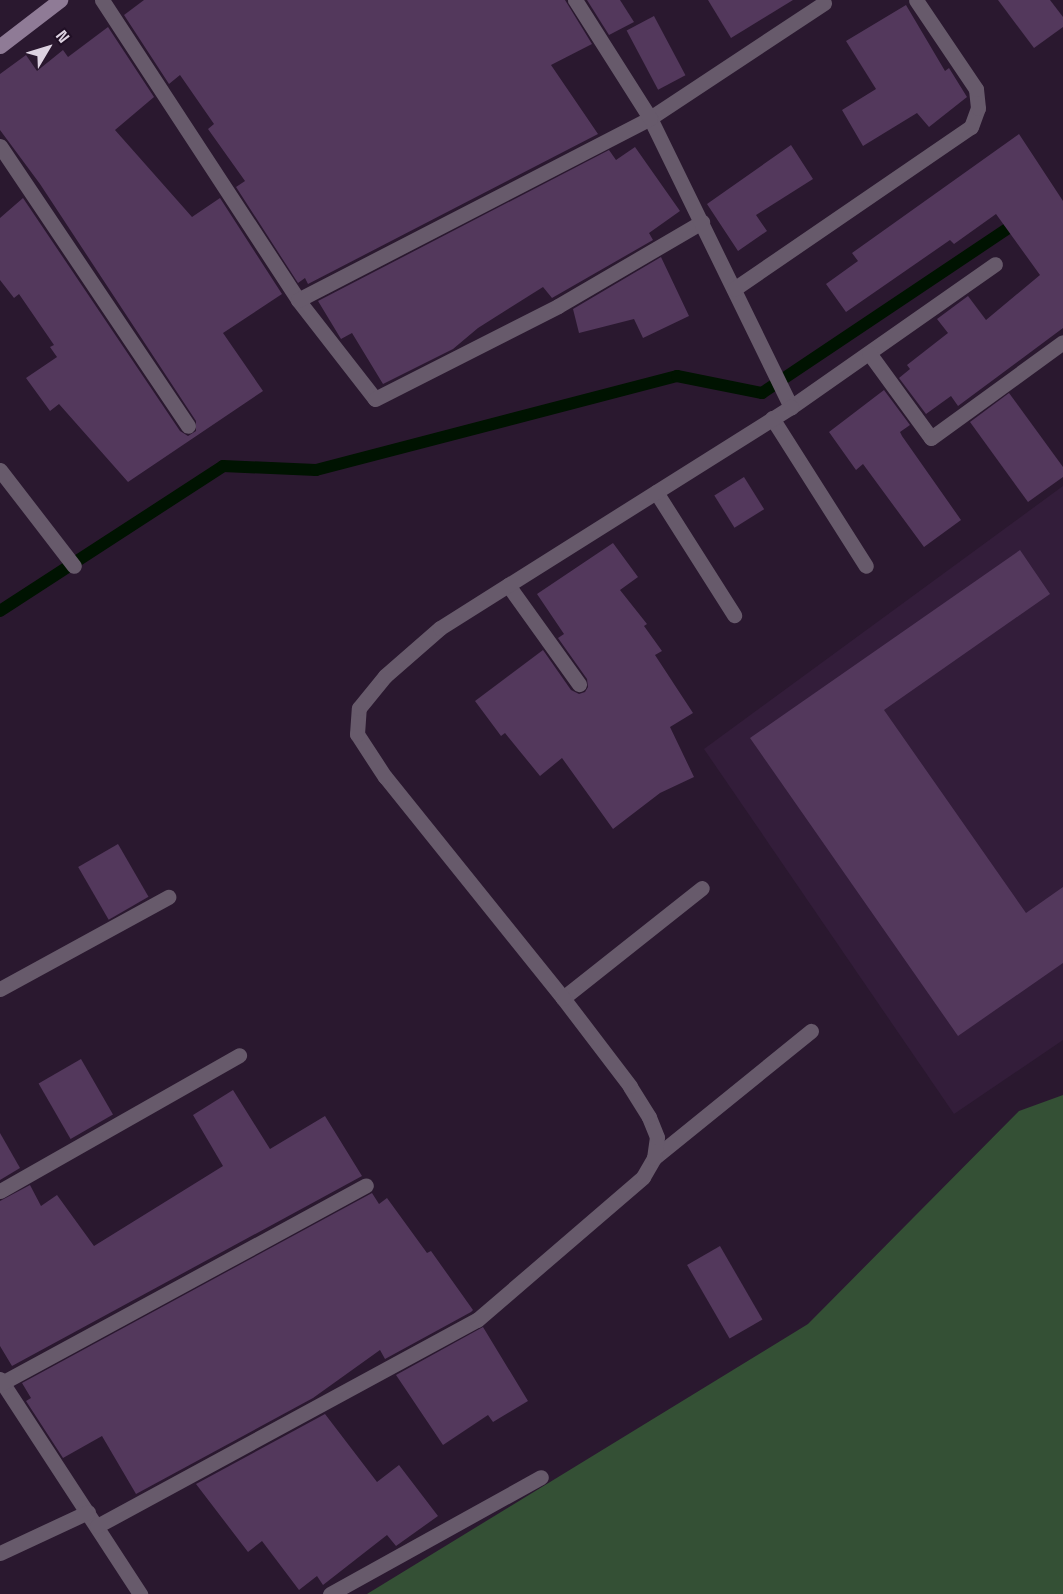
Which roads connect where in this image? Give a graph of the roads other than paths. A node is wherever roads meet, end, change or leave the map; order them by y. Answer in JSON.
{"nodes":[{"id":1,"x":60,"y":0,"type":"edge"},
{"id":2,"x":102,"y":0,"type":"edge"},
{"id":3,"x":575,"y":0,"type":"edge"},
{"id":4,"x":916,"y":0,"type":"edge"},
{"id":5,"x":824,"y":3,"type":"dead end"},
{"id":6,"x":0,"y":45,"type":"edge"},
{"id":7,"x":650,"y":118,"type":"junction"},
{"id":8,"x":0,"y":146,"type":"edge"},
{"id":9,"x":702,"y":222,"type":"junction"},
{"id":10,"x":995,"y":264,"type":"dead end"},
{"id":11,"x":734,"y":290,"type":"junction"},
{"id":12,"x":298,"y":300,"type":"junction"},
{"id":13,"x":1063,"y":342,"type":"edge"},
{"id":14,"x":869,"y":352,"type":"junction"},
{"id":15,"x":789,"y":403,"type":"junction"},
{"id":16,"x":772,"y":418,"type":"junction"},
{"id":17,"x":188,"y":426,"type":"dead end"},
{"id":18,"x":0,"y":470,"type":"edge"},
{"id":19,"x":656,"y":492,"type":"junction"},
{"id":20,"x":74,"y":566,"type":"dead end"},
{"id":21,"x":866,"y":566,"type":"dead end"},
{"id":22,"x":508,"y":585,"type":"junction"},
{"id":23,"x":734,"y":615,"type":"dead end"},
{"id":24,"x":579,"y":684,"type":"dead end"},
{"id":25,"x":702,"y":888,"type":"dead end"},
{"id":26,"x":168,"y":897,"type":"dead end"},
{"id":27,"x":0,"y":989,"type":"edge"},
{"id":28,"x":563,"y":998,"type":"junction"},
{"id":29,"x":811,"y":1031,"type":"dead end"},
{"id":30,"x":239,"y":1055,"type":"dead end"},
{"id":31,"x":654,"y":1158,"type":"junction"},
{"id":32,"x":366,"y":1185,"type":"dead end"},
{"id":33,"x":0,"y":1191,"type":"edge"},
{"id":34,"x":1,"y":1381,"type":"edge"},
{"id":35,"x":541,"y":1477,"type":"dead end"},
{"id":36,"x":87,"y":1512,"type":"junction"},
{"id":37,"x":97,"y":1526,"type":"junction"},
{"id":38,"x":0,"y":1553,"type":"edge"},
{"id":39,"x":140,"y":1594,"type":"edge"},
{"id":40,"x":330,"y":1594,"type":"edge"}],
"edges":[{"from":1,"to":6,"type":"street"},
{"from":2,"to":12,"type":"street"},
{"from":3,"to":7,"type":"street"},
{"from":4,"to":11,"type":"street"},
{"from":5,"to":7,"type":"street"},
{"from":7,"to":9,"type":"street"},
{"from":7,"to":12,"type":"street"},
{"from":8,"to":17,"type":"street"},
{"from":9,"to":11,"type":"street"},
{"from":9,"to":12,"type":"street"},
{"from":10,"to":14,"type":"street"},
{"from":11,"to":15,"type":"street"},
{"from":13,"to":14,"type":"street"},
{"from":14,"to":15,"type":"street"},
{"from":15,"to":16,"type":"street"},
{"from":16,"to":19,"type":"street"},
{"from":16,"to":21,"type":"street"},
{"from":18,"to":20,"type":"street"},
{"from":19,"to":22,"type":"street"},
{"from":19,"to":23,"type":"street"},
{"from":22,"to":24,"type":"street"},
{"from":22,"to":28,"type":"street"},
{"from":25,"to":28,"type":"street"},
{"from":26,"to":27,"type":"street"},
{"from":28,"to":31,"type":"street"},
{"from":29,"to":31,"type":"street"},
{"from":30,"to":33,"type":"street"},
{"from":31,"to":37,"type":"street"},
{"from":32,"to":34,"type":"street"},
{"from":34,"to":36,"type":"street"},
{"from":35,"to":40,"type":"street"},
{"from":36,"to":37,"type":"street"},
{"from":36,"to":38,"type":"street"},
{"from":37,"to":39,"type":"street"}]}
